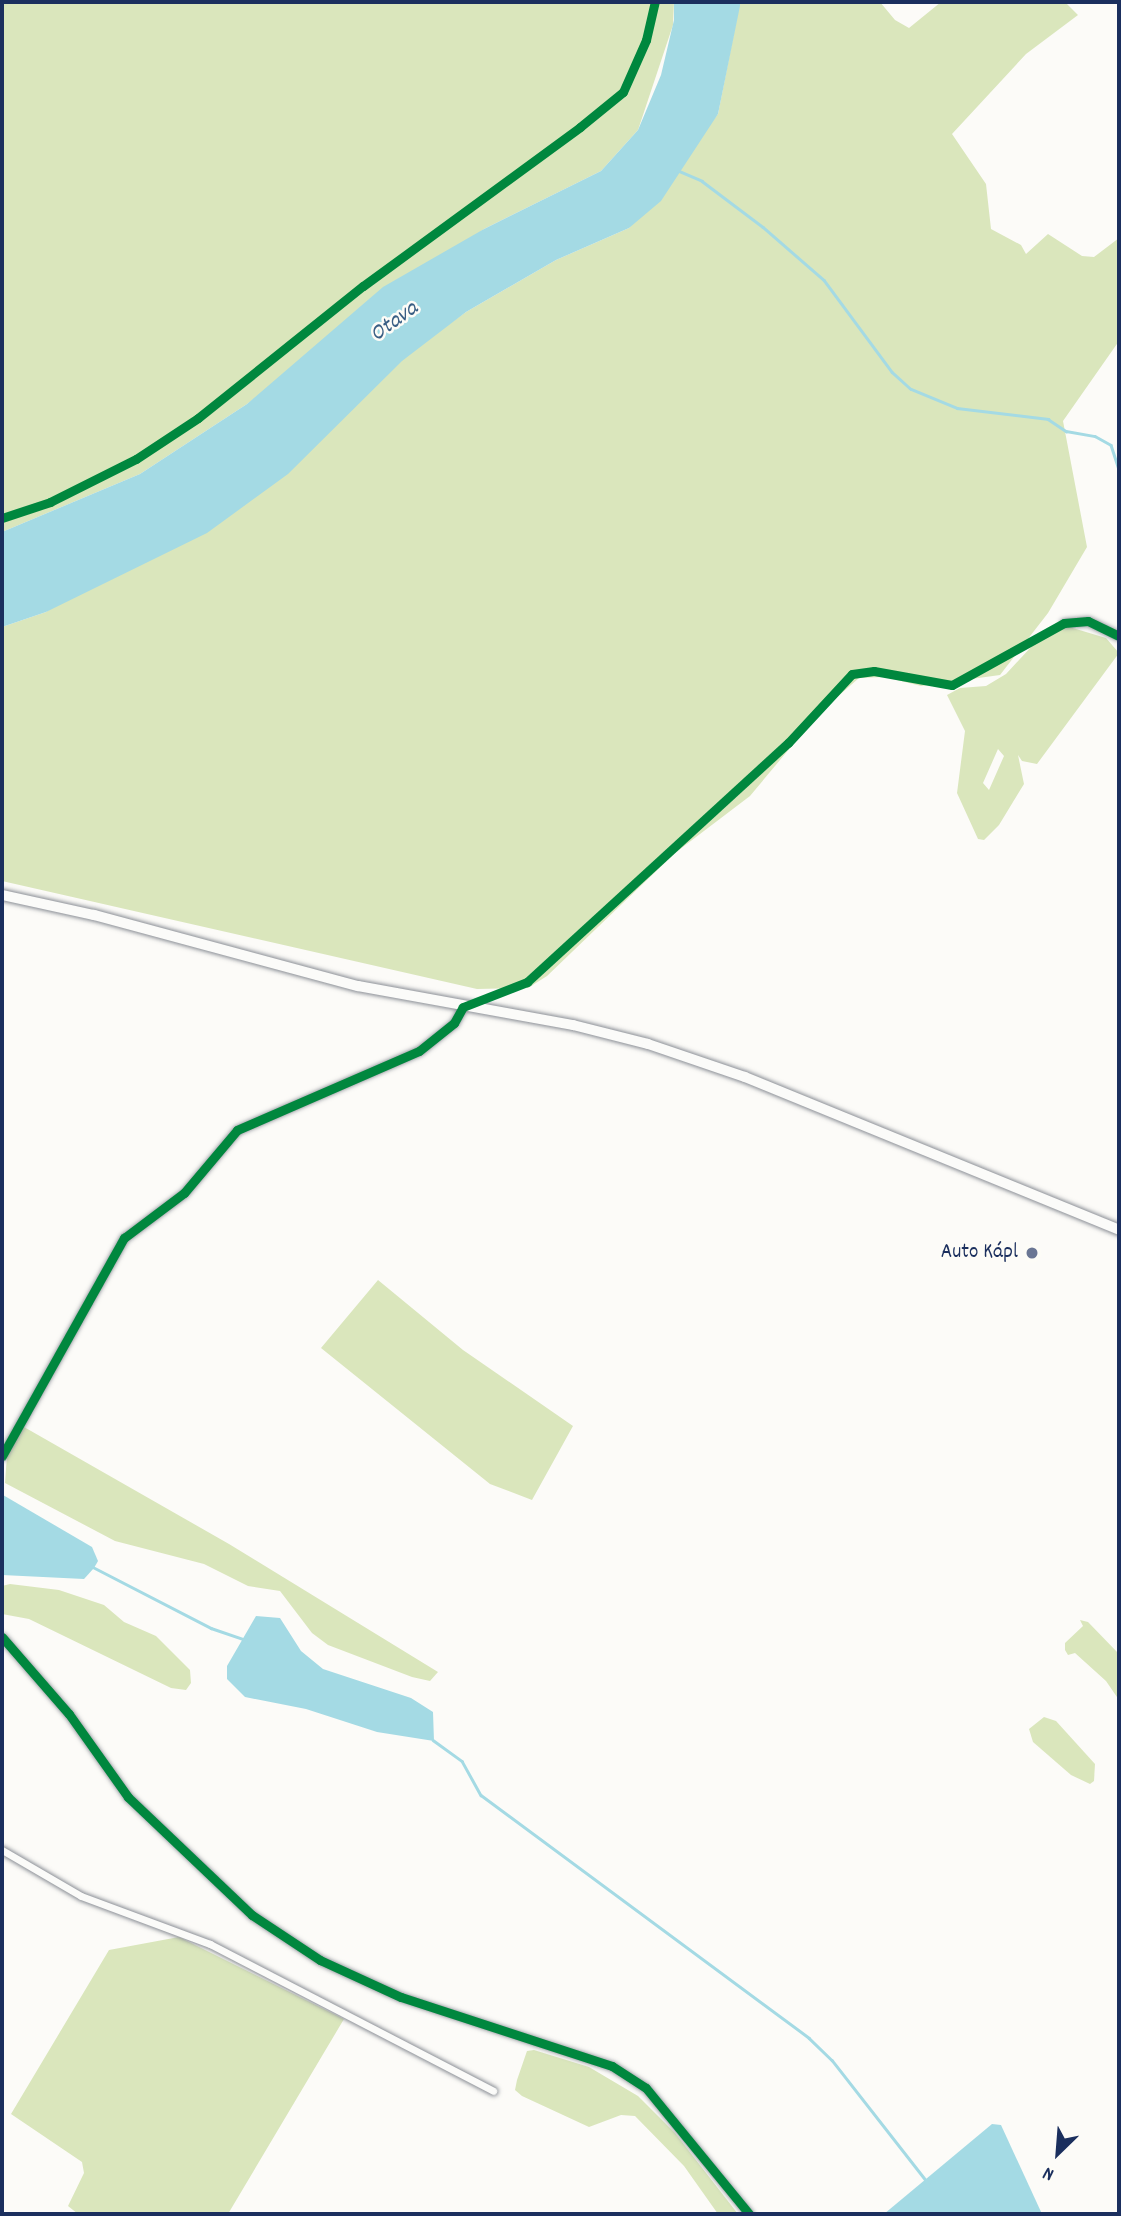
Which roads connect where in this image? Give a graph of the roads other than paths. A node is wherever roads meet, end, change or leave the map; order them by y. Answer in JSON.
{"nodes":[{"id":1,"x":1065,"y":623,"type":"dead end"},
{"id":2,"x":1119,"y":636,"type":"edge"},
{"id":3,"x":2,"y":895,"type":"edge"},
{"id":4,"x":463,"y":1007,"type":"junction"},
{"id":5,"x":1119,"y":1230,"type":"edge"},
{"id":6,"x":2,"y":1456,"type":"edge"},
{"id":7,"x":2,"y":1637,"type":"edge"},
{"id":8,"x":2,"y":1850,"type":"edge"},
{"id":9,"x":493,"y":2091,"type":"dead end"},
{"id":10,"x":748,"y":2214,"type":"edge"}],
"edges":[{"from":1,"to":2,"type":"street"},
{"from":3,"to":4,"type":"main road"},
{"from":4,"to":5,"type":"main road"},
{"from":4,"to":6,"type":"street"},
{"from":7,"to":10,"type":"street"},
{"from":8,"to":9,"type":"street"}]}
